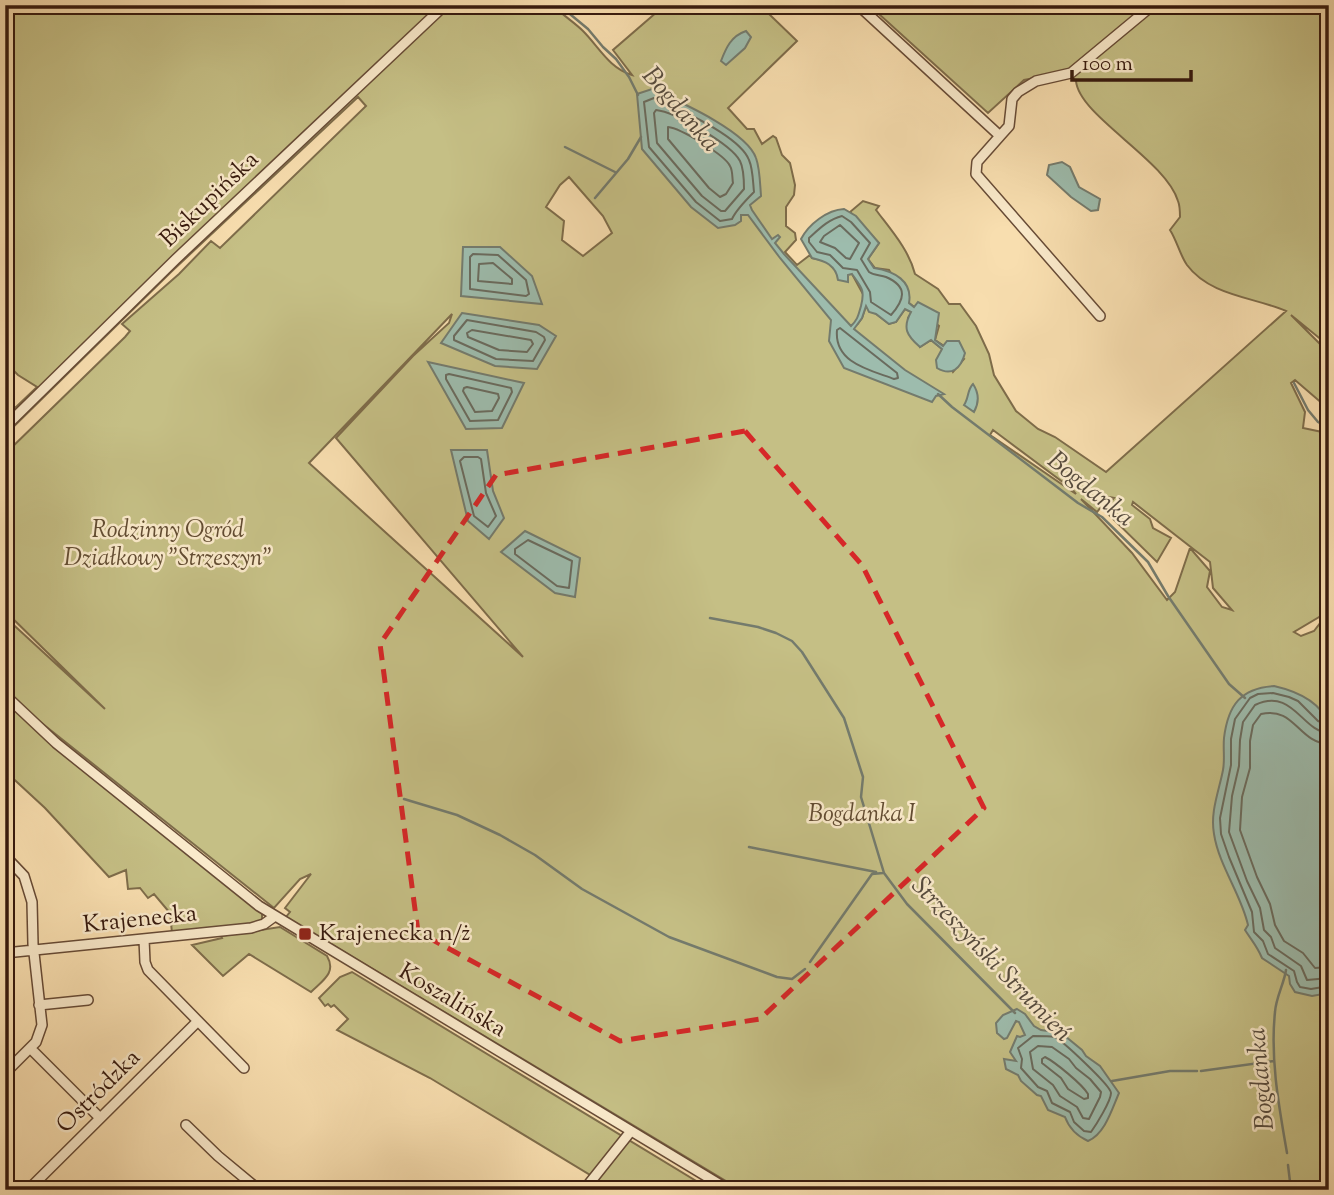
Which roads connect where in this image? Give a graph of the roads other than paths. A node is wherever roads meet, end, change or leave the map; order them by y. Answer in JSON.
{"nodes":[{"id":1,"x":445,"y":5,"type":"edge"},
{"id":2,"x":858,"y":5,"type":"edge"},
{"id":3,"x":1153,"y":5,"type":"edge"},
{"id":4,"x":1000,"y":136,"type":"junction"},
{"id":5,"x":1100,"y":316,"type":"dead end"},
{"id":6,"x":5,"y":427,"type":"edge"},
{"id":7,"x":5,"y":695,"type":"edge"},
{"id":8,"x":5,"y":856,"type":"edge"},
{"id":9,"x":275,"y":916,"type":"junction"},
{"id":10,"x":144,"y":939,"type":"junction"},
{"id":11,"x":33,"y":950,"type":"junction"},
{"id":12,"x":5,"y":953,"type":"edge"},
{"id":13,"x":88,"y":1000,"type":"dead end"},
{"id":14,"x":39,"y":1005,"type":"junction"},
{"id":15,"x":198,"y":1021,"type":"junction"},
{"id":16,"x":30,"y":1048,"type":"junction"},
{"id":17,"x":244,"y":1068,"type":"dead end"},
{"id":18,"x":5,"y":1073,"type":"edge"},
{"id":19,"x":100,"y":1118,"type":"junction"},
{"id":20,"x":186,"y":1125,"type":"dead end"},
{"id":21,"x":631,"y":1131,"type":"junction"},
{"id":22,"x":29,"y":1190,"type":"edge"},
{"id":23,"x":260,"y":1190,"type":"edge"},
{"id":24,"x":583,"y":1190,"type":"edge"},
{"id":25,"x":729,"y":1190,"type":"edge"}],
"edges":[{"from":1,"to":6,"type":"street","name":"Biskupińska"},
{"from":2,"to":4,"type":"street"},
{"from":3,"to":4,"type":"street"},
{"from":4,"to":5,"type":"street"},
{"from":7,"to":9,"type":"street","name":"Koszalińska"},
{"from":8,"to":11,"type":"street"},
{"from":9,"to":10,"type":"street","name":"Krajenecka"},
{"from":9,"to":21,"type":"street","name":"Koszalińska"},
{"from":10,"to":11,"type":"street","name":"Krajenecka"},
{"from":10,"to":15,"type":"street"},
{"from":11,"to":12,"type":"street","name":"Krajenecka"},
{"from":11,"to":14,"type":"street"},
{"from":13,"to":14,"type":"street"},
{"from":14,"to":16,"type":"street"},
{"from":15,"to":17,"type":"street"},
{"from":15,"to":19,"type":"street","name":"Ostródzka"},
{"from":16,"to":18,"type":"street"},
{"from":16,"to":19,"type":"street"},
{"from":19,"to":22,"type":"street","name":"Ostródzka"},
{"from":20,"to":23,"type":"street"},
{"from":21,"to":24,"type":"street"},
{"from":21,"to":25,"type":"street","name":"Koszalińska"}]}
